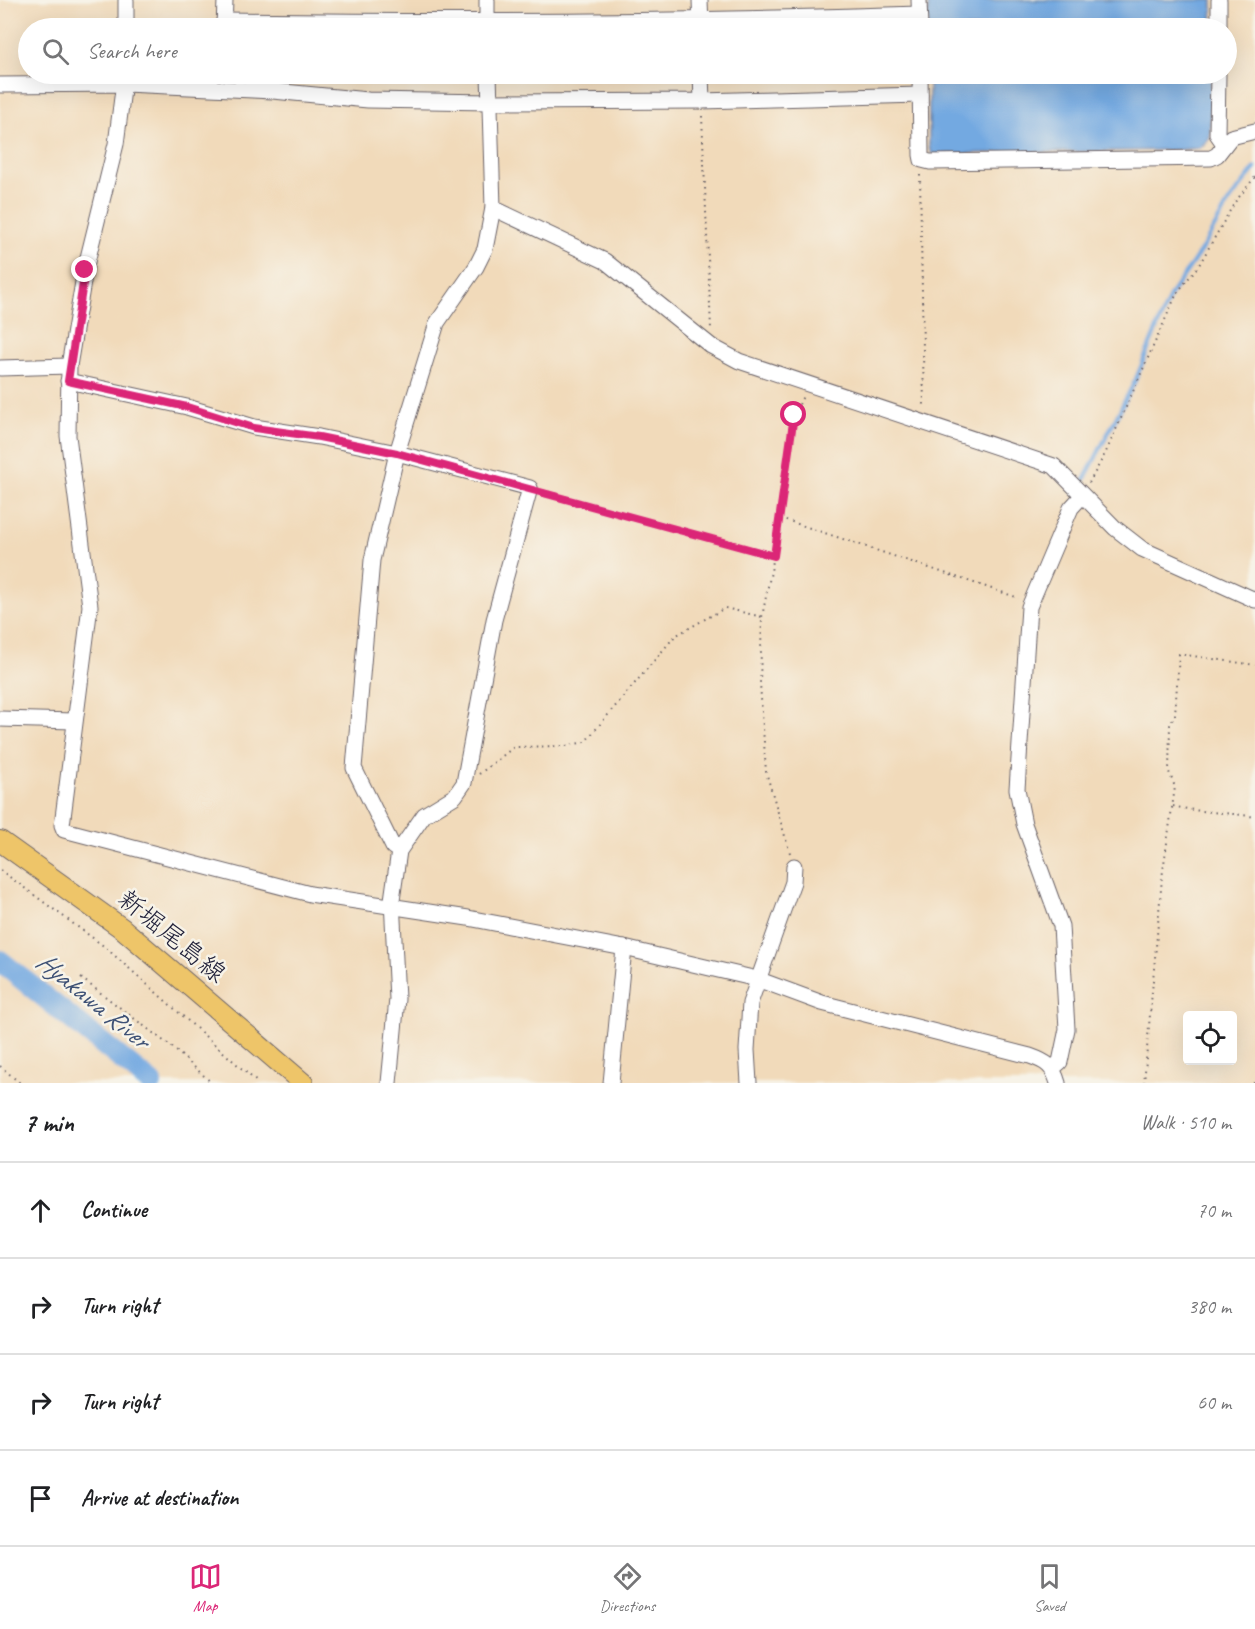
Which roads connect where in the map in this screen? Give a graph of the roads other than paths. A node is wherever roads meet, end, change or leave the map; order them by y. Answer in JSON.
{"nodes":[{"id":1,"x":126,"y":0,"type":"edge"},
{"id":2,"x":225,"y":0,"type":"edge"},
{"id":3,"x":487,"y":0,"type":"edge"},
{"id":4,"x":700,"y":0,"type":"edge"},
{"id":5,"x":1219,"y":0,"type":"edge"},
{"id":6,"x":919,"y":14,"type":"edge"},
{"id":7,"x":126,"y":18,"type":"edge"},
{"id":8,"x":224,"y":18,"type":"edge"},
{"id":9,"x":487,"y":18,"type":"edge"},
{"id":10,"x":701,"y":18,"type":"edge"},
{"id":11,"x":840,"y":18,"type":"edge"},
{"id":12,"x":1219,"y":18,"type":"edge"},
{"id":13,"x":21,"y":84,"type":"edge"},
{"id":14,"x":124,"y":84,"type":"edge"},
{"id":15,"x":245,"y":84,"type":"edge"},
{"id":16,"x":489,"y":84,"type":"edge"},
{"id":17,"x":701,"y":84,"type":"edge"},
{"id":18,"x":920,"y":84,"type":"edge"},
{"id":19,"x":1218,"y":84,"type":"edge"},
{"id":20,"x":0,"y":85,"type":"edge"},
{"id":21,"x":920,"y":95,"type":"junction"},
{"id":22,"x":702,"y":101,"type":"junction"},
{"id":23,"x":490,"y":102,"type":"junction"},
{"id":24,"x":1255,"y":131,"type":"edge"},
{"id":25,"x":1224,"y":144,"type":"junction"},
{"id":26,"x":493,"y":207,"type":"junction"},
{"id":27,"x":69,"y":366,"type":"junction"},
{"id":28,"x":0,"y":368,"type":"edge"},
{"id":29,"x":68,"y":381,"type":"junction"},
{"id":30,"x":397,"y":453,"type":"junction"},
{"id":31,"x":1082,"y":496,"type":"junction"},
{"id":32,"x":1255,"y":600,"type":"edge"},
{"id":33,"x":0,"y":719,"type":"edge"},
{"id":34,"x":74,"y":722,"type":"junction"},
{"id":35,"x":0,"y":841,"type":"edge"},
{"id":36,"x":399,"y":851,"type":"junction"},
{"id":37,"x":794,"y":866,"type":"road end"},
{"id":38,"x":393,"y":908,"type":"junction"},
{"id":39,"x":624,"y":948,"type":"junction"},
{"id":40,"x":757,"y":978,"type":"junction"},
{"id":41,"x":1056,"y":1076,"type":"edge"},
{"id":42,"x":303,"y":1083,"type":"edge"},
{"id":43,"x":389,"y":1083,"type":"edge"},
{"id":44,"x":611,"y":1083,"type":"edge"},
{"id":45,"x":749,"y":1083,"type":"edge"}],
"edges":[{"from":1,"to":7,"type":"street"},
{"from":2,"to":8,"type":"street"},
{"from":3,"to":9,"type":"street"},
{"from":4,"to":10,"type":"street"},
{"from":5,"to":12,"type":"street"},
{"from":6,"to":11,"type":"street"},
{"from":13,"to":20,"type":"street"},
{"from":14,"to":27,"type":"street"},
{"from":15,"to":23,"type":"street"},
{"from":16,"to":23,"type":"street"},
{"from":17,"to":22,"type":"street"},
{"from":18,"to":21,"type":"street"},
{"from":19,"to":25,"type":"street"},
{"from":21,"to":22,"type":"street"},
{"from":21,"to":25,"type":"street"},
{"from":22,"to":23,"type":"street"},
{"from":23,"to":26,"type":"street"},
{"from":24,"to":25,"type":"street"},
{"from":26,"to":30,"type":"street"},
{"from":26,"to":31,"type":"street"},
{"from":27,"to":28,"type":"street"},
{"from":27,"to":29,"type":"street"},
{"from":29,"to":30,"type":"street"},
{"from":29,"to":34,"type":"street"},
{"from":30,"to":36,"type":"street"},
{"from":30,"to":36,"type":"street"},
{"from":31,"to":32,"type":"street"},
{"from":31,"to":41,"type":"street"},
{"from":33,"to":34,"type":"street"},
{"from":34,"to":38,"type":"street"},
{"from":35,"to":42,"type":"main road","name":"新堀尾島線"},
{"from":36,"to":38,"type":"street"},
{"from":37,"to":40,"type":"street"},
{"from":38,"to":39,"type":"street"},
{"from":38,"to":43,"type":"street"},
{"from":39,"to":40,"type":"street"},
{"from":39,"to":44,"type":"street"},
{"from":40,"to":41,"type":"street"},
{"from":40,"to":45,"type":"street"}]}
